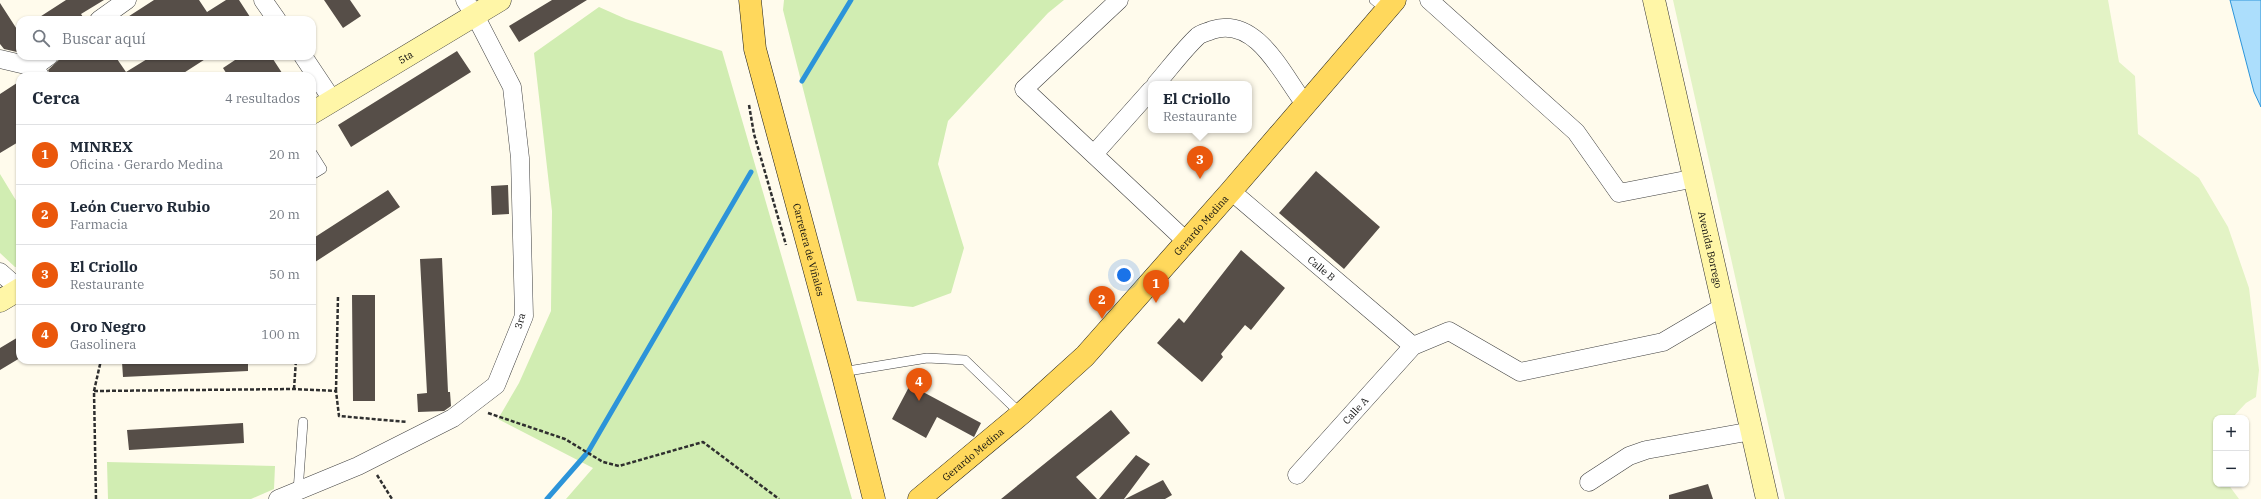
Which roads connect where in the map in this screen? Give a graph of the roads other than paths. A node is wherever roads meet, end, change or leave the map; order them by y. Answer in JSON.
{"nodes":[{"id":1,"x":127,"y":0,"type":"edge"},
{"id":2,"x":263,"y":0,"type":"edge"},
{"id":3,"x":500,"y":0,"type":"edge"},
{"id":4,"x":750,"y":0,"type":"edge"},
{"id":5,"x":1119,"y":0,"type":"edge"},
{"id":6,"x":1428,"y":0,"type":"edge"},
{"id":7,"x":1654,"y":0,"type":"edge"},
{"id":8,"x":1385,"y":3,"type":"edge"},
{"id":9,"x":470,"y":8,"type":"edge"},
{"id":10,"x":105,"y":16,"type":"edge"},
{"id":11,"x":274,"y":16,"type":"edge"},
{"id":12,"x":0,"y":59,"type":"edge"},
{"id":13,"x":46,"y":60,"type":"edge"},
{"id":14,"x":305,"y":60,"type":"edge"},
{"id":15,"x":37,"y":71,"type":"edge"},
{"id":16,"x":313,"y":72,"type":"edge"},
{"id":17,"x":316,"y":76,"type":"edge"},
{"id":18,"x":1159,"y":81,"type":"edge"},
{"id":19,"x":1148,"y":93,"type":"edge"},
{"id":20,"x":333,"y":101,"type":"junction"},
{"id":21,"x":1305,"y":104,"type":"junction"},
{"id":22,"x":316,"y":112,"type":"edge"},
{"id":23,"x":1094,"y":154,"type":"junction"},
{"id":24,"x":316,"y":159,"type":"edge"},
{"id":25,"x":316,"y":172,"type":"edge"},
{"id":26,"x":1696,"y":178,"type":"junction"},
{"id":27,"x":1231,"y":191,"type":"junction"},
{"id":28,"x":1186,"y":241,"type":"junction"},
{"id":29,"x":0,"y":272,"type":"edge"},
{"id":30,"x":16,"y":286,"type":"edge"},
{"id":31,"x":16,"y":290,"type":"edge"},
{"id":32,"x":0,"y":301,"type":"edge"},
{"id":33,"x":1724,"y":306,"type":"junction"},
{"id":34,"x":1413,"y":346,"type":"junction"},
{"id":35,"x":842,"y":372,"type":"junction"},
{"id":36,"x":1021,"y":414,"type":"junction"},
{"id":37,"x":303,"y":422,"type":"dead end"},
{"id":38,"x":1752,"y":431,"type":"junction"},
{"id":39,"x":1297,"y":475,"type":"dead end"},
{"id":40,"x":1589,"y":482,"type":"dead end"},
{"id":41,"x":298,"y":491,"type":"junction"},
{"id":42,"x":278,"y":499,"type":"edge"},
{"id":43,"x":874,"y":499,"type":"edge"},
{"id":44,"x":919,"y":499,"type":"edge"},
{"id":45,"x":1767,"y":499,"type":"edge"}],
"edges":[{"from":1,"to":10,"type":"street"},
{"from":2,"to":11,"type":"street"},
{"from":3,"to":9,"type":"main road","name":"5ta"},
{"from":4,"to":35,"type":"main road","name":"Carretera de Viñales"},
{"from":5,"to":23,"type":"street"},
{"from":6,"to":26,"type":"street"},
{"from":7,"to":26,"type":"main road","name":"Avenida Borrego"},
{"from":8,"to":21,"type":"main road","name":"Gerardo Medina"},
{"from":9,"to":20,"type":"main road","name":"5ta"},
{"from":9,"to":41,"type":"street","name":"3ra"},
{"from":12,"to":15,"type":"street"},
{"from":13,"to":15,"type":"street"},
{"from":14,"to":16,"type":"street"},
{"from":17,"to":20,"type":"street"},
{"from":18,"to":21,"type":"street"},
{"from":19,"to":23,"type":"street"},
{"from":20,"to":22,"type":"main road","name":"5ta"},
{"from":21,"to":27,"type":"main road","name":"Gerardo Medina"},
{"from":23,"to":28,"type":"street"},
{"from":24,"to":25,"type":"lane"},
{"from":26,"to":33,"type":"main road","name":"Avenida Borrego"},
{"from":27,"to":28,"type":"main road","name":"Gerardo Medina"},
{"from":27,"to":34,"type":"street","name":"Calle B"},
{"from":28,"to":36,"type":"main road","name":"Gerardo Medina"},
{"from":29,"to":30,"type":"street"},
{"from":31,"to":32,"type":"main road"},
{"from":33,"to":34,"type":"street"},
{"from":33,"to":38,"type":"main road","name":"Avenida Borrego"},
{"from":34,"to":39,"type":"street","name":"Calle A"},
{"from":35,"to":36,"type":"lane"},
{"from":35,"to":43,"type":"main road","name":"Carretera de Viñales"},
{"from":36,"to":44,"type":"main road","name":"Gerardo Medina"},
{"from":37,"to":41,"type":"lane"},
{"from":38,"to":40,"type":"street"},
{"from":38,"to":45,"type":"main road","name":"Avenida Borrego"},
{"from":41,"to":42,"type":"street","name":"3ra"}]}
